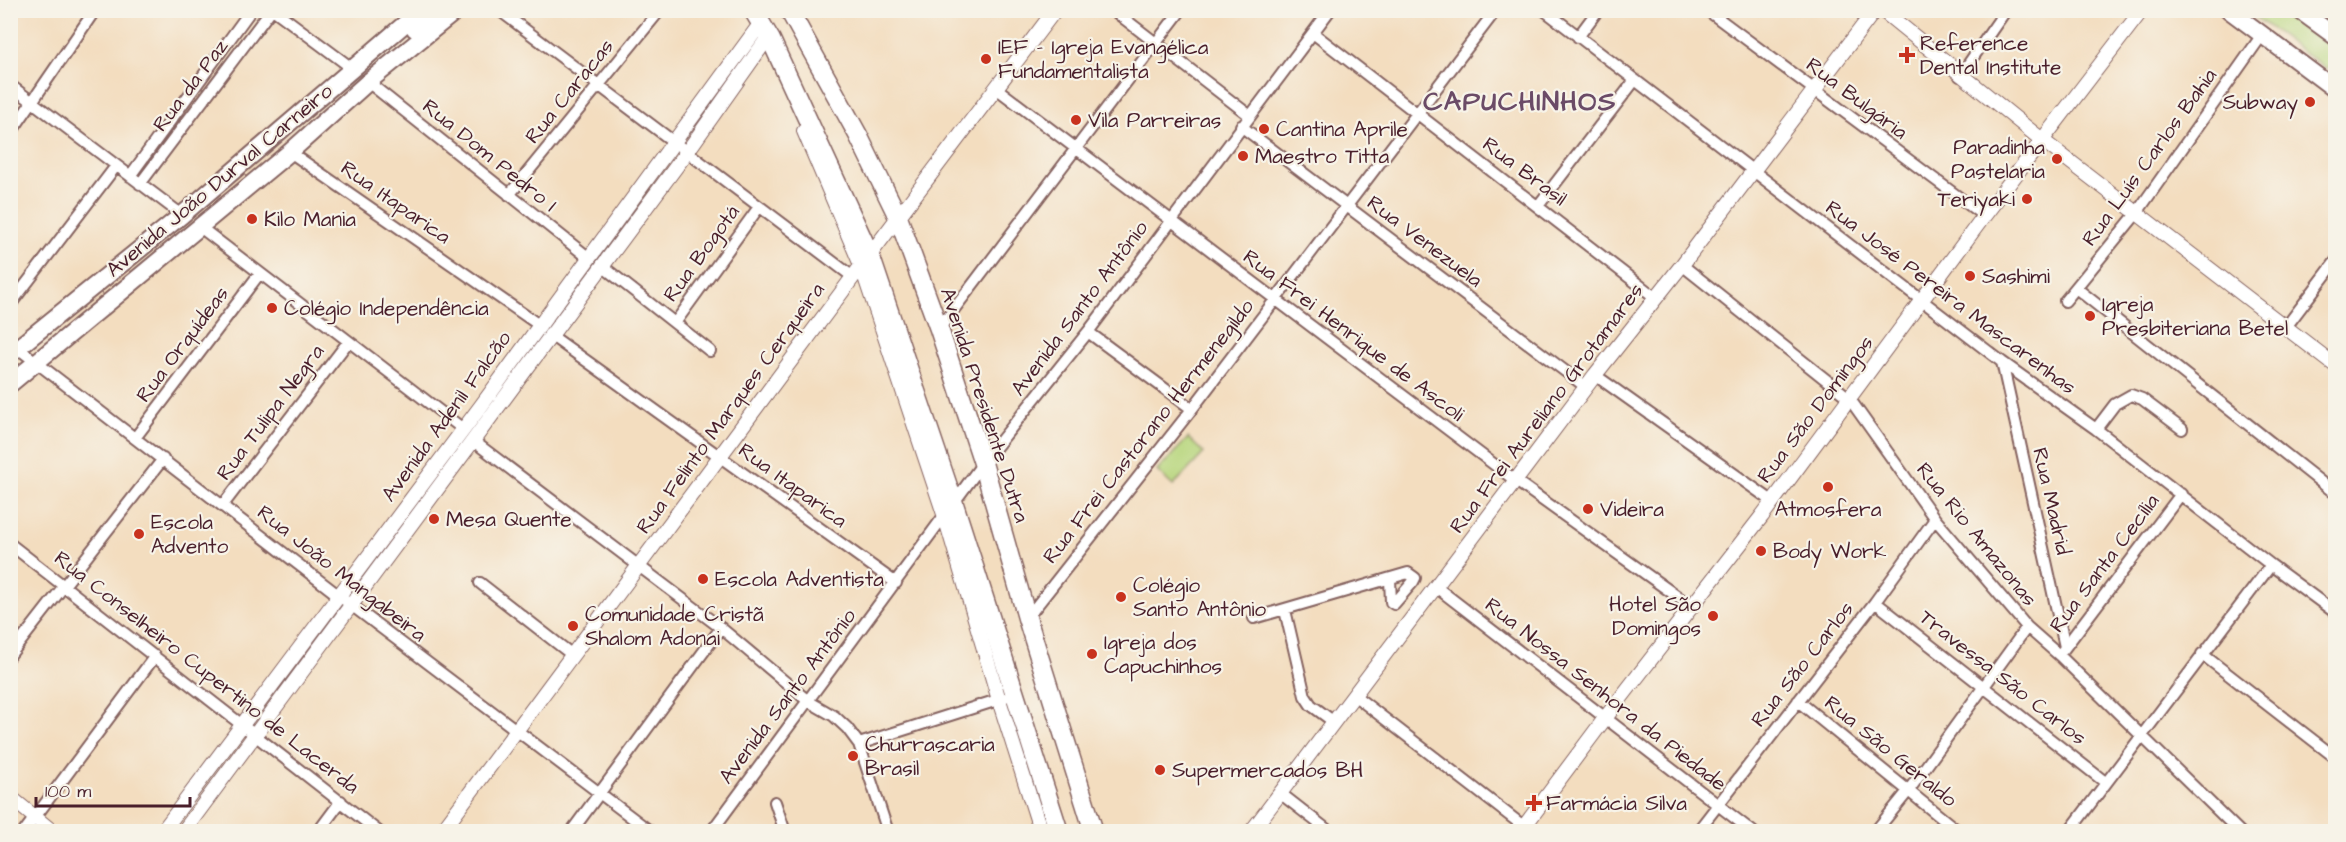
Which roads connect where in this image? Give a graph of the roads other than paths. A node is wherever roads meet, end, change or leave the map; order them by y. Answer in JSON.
{"nodes":[{"id":1,"x":95,"y":10,"type":"edge"},
{"id":2,"x":250,"y":10,"type":"edge"},
{"id":3,"x":273,"y":10,"type":"edge"},
{"id":4,"x":421,"y":10,"type":"edge"},
{"id":5,"x":437,"y":10,"type":"edge"},
{"id":6,"x":457,"y":10,"type":"edge"},
{"id":7,"x":499,"y":10,"type":"edge"},
{"id":8,"x":660,"y":10,"type":"edge"},
{"id":9,"x":789,"y":10,"type":"edge"},
{"id":10,"x":1055,"y":10,"type":"edge"},
{"id":11,"x":1113,"y":10,"type":"edge"},
{"id":12,"x":1181,"y":10,"type":"edge"},
{"id":13,"x":1496,"y":10,"type":"edge"},
{"id":14,"x":1545,"y":10,"type":"edge"},
{"id":15,"x":1598,"y":10,"type":"edge"},
{"id":16,"x":1707,"y":10,"type":"edge"},
{"id":17,"x":1875,"y":10,"type":"edge"},
{"id":18,"x":1882,"y":10,"type":"edge"},
{"id":19,"x":2006,"y":10,"type":"edge"},
{"id":20,"x":2142,"y":10,"type":"edge"},
{"id":21,"x":2229,"y":10,"type":"edge"},
{"id":22,"x":2299,"y":10,"type":"edge"},
{"id":23,"x":1324,"y":12,"type":"edge"},
{"id":24,"x":763,"y":28,"type":"edge"},
{"id":25,"x":1313,"y":33,"type":"junction"},
{"id":26,"x":2262,"y":35,"type":"junction"},
{"id":27,"x":1578,"y":36,"type":"junction"},
{"id":28,"x":2336,"y":37,"type":"edge"},
{"id":29,"x":226,"y":42,"type":"junction"},
{"id":30,"x":1156,"y":43,"type":"junction"},
{"id":31,"x":239,"y":53,"type":"junction"},
{"id":32,"x":373,"y":64,"type":"junction"},
{"id":33,"x":353,"y":69,"type":"junction"},
{"id":34,"x":1960,"y":76,"type":"junction"},
{"id":35,"x":1635,"y":80,"type":"junction"},
{"id":36,"x":368,"y":82,"type":"junction"},
{"id":37,"x":10,"y":85,"type":"edge"},
{"id":38,"x":600,"y":85,"type":"junction"},
{"id":39,"x":996,"y":88,"type":"junction"},
{"id":40,"x":2336,"y":90,"type":"edge"},
{"id":41,"x":1815,"y":91,"type":"junction"},
{"id":42,"x":33,"y":101,"type":"junction"},
{"id":43,"x":1417,"y":114,"type":"junction"},
{"id":44,"x":1249,"y":115,"type":"junction"},
{"id":45,"x":1241,"y":126,"type":"junction"},
{"id":46,"x":10,"y":134,"type":"edge"},
{"id":47,"x":2042,"y":140,"type":"junction"},
{"id":48,"x":1076,"y":147,"type":"junction"},
{"id":49,"x":681,"y":148,"type":"junction"},
{"id":50,"x":290,"y":152,"type":"junction"},
{"id":51,"x":116,"y":166,"type":"junction"},
{"id":52,"x":1753,"y":170,"type":"junction"},
{"id":53,"x":130,"y":176,"type":"junction"},
{"id":54,"x":140,"y":184,"type":"junction"},
{"id":55,"x":509,"y":195,"type":"junction"},
{"id":56,"x":1347,"y":206,"type":"junction"},
{"id":57,"x":1539,"y":206,"type":"junction"},
{"id":58,"x":759,"y":207,"type":"junction"},
{"id":59,"x":2136,"y":214,"type":"junction"},
{"id":60,"x":182,"y":215,"type":"junction"},
{"id":61,"x":1984,"y":216,"type":"junction"},
{"id":62,"x":898,"y":217,"type":"junction"},
{"id":63,"x":1171,"y":220,"type":"junction"},
{"id":64,"x":200,"y":227,"type":"junction"},
{"id":65,"x":866,"y":260,"type":"junction"},
{"id":66,"x":2336,"y":261,"type":"edge"},
{"id":67,"x":595,"y":262,"type":"junction"},
{"id":68,"x":1682,"y":265,"type":"junction"},
{"id":69,"x":260,"y":273,"type":"junction"},
{"id":70,"x":853,"y":277,"type":"junction"},
{"id":71,"x":2076,"y":288,"type":"junction"},
{"id":72,"x":1656,"y":298,"type":"junction"},
{"id":73,"x":1275,"y":300,"type":"junction"},
{"id":74,"x":1922,"y":301,"type":"junction"},
{"id":75,"x":2065,"y":301,"type":"dead end"},
{"id":76,"x":10,"y":305,"type":"edge"},
{"id":77,"x":675,"y":323,"type":"junction"},
{"id":78,"x":2286,"y":327,"type":"junction"},
{"id":79,"x":939,"y":328,"type":"junction"},
{"id":80,"x":544,"y":330,"type":"junction"},
{"id":81,"x":1088,"y":332,"type":"junction"},
{"id":82,"x":348,"y":342,"type":"junction"},
{"id":83,"x":13,"y":348,"type":"edge"},
{"id":84,"x":710,"y":351,"type":"dead end"},
{"id":85,"x":37,"y":362,"type":"junction"},
{"id":86,"x":2002,"y":363,"type":"junction"},
{"id":87,"x":2336,"y":366,"type":"edge"},
{"id":88,"x":1595,"y":375,"type":"junction"},
{"id":89,"x":10,"y":384,"type":"edge"},
{"id":90,"x":1586,"y":387,"type":"junction"},
{"id":91,"x":1849,"y":399,"type":"junction"},
{"id":92,"x":1192,"y":410,"type":"junction"},
{"id":93,"x":2096,"y":429,"type":"junction"},
{"id":94,"x":2182,"y":429,"type":"dead end"},
{"id":95,"x":468,"y":435,"type":"junction"},
{"id":96,"x":135,"y":438,"type":"junction"},
{"id":97,"x":721,"y":457,"type":"junction"},
{"id":98,"x":163,"y":459,"type":"junction"},
{"id":99,"x":983,"y":463,"type":"junction"},
{"id":100,"x":1516,"y":481,"type":"junction"},
{"id":101,"x":424,"y":493,"type":"junction"},
{"id":102,"x":2181,"y":494,"type":"junction"},
{"id":103,"x":2336,"y":494,"type":"edge"},
{"id":104,"x":1772,"y":501,"type":"junction"},
{"id":105,"x":223,"y":505,"type":"junction"},
{"id":106,"x":949,"y":510,"type":"junction"},
{"id":107,"x":1935,"y":519,"type":"junction"},
{"id":108,"x":10,"y":544,"type":"edge"},
{"id":109,"x":2271,"y":566,"type":"junction"},
{"id":110,"x":639,"y":567,"type":"junction"},
{"id":111,"x":1390,"y":579,"type":"dead end"},
{"id":112,"x":896,"y":583,"type":"junction"},
{"id":113,"x":480,"y":584,"type":"dead end"},
{"id":114,"x":65,"y":585,"type":"junction"},
{"id":115,"x":1436,"y":587,"type":"junction"},
{"id":116,"x":338,"y":595,"type":"junction"},
{"id":117,"x":1875,"y":602,"type":"junction"},
{"id":118,"x":350,"y":604,"type":"junction"},
{"id":119,"x":1692,"y":607,"type":"junction"},
{"id":120,"x":1285,"y":610,"type":"junction"},
{"id":121,"x":2336,"y":613,"type":"edge"},
{"id":122,"x":1027,"y":618,"type":"junction"},
{"id":123,"x":1254,"y":618,"type":"dead end"},
{"id":124,"x":2027,"y":627,"type":"junction"},
{"id":125,"x":721,"y":628,"type":"junction"},
{"id":126,"x":2062,"y":651,"type":"junction"},
{"id":127,"x":571,"y":654,"type":"junction"},
{"id":128,"x":2202,"y":654,"type":"junction"},
{"id":129,"x":10,"y":655,"type":"edge"},
{"id":130,"x":155,"y":656,"type":"junction"},
{"id":131,"x":1984,"y":687,"type":"junction"},
{"id":132,"x":1354,"y":695,"type":"junction"},
{"id":133,"x":1007,"y":698,"type":"junction"},
{"id":134,"x":808,"y":701,"type":"junction"},
{"id":135,"x":1798,"y":701,"type":"junction"},
{"id":136,"x":1606,"y":717,"type":"junction"},
{"id":137,"x":1334,"y":722,"type":"junction"},
{"id":138,"x":243,"y":724,"type":"junction"},
{"id":139,"x":515,"y":730,"type":"junction"},
{"id":140,"x":255,"y":734,"type":"junction"},
{"id":141,"x":2142,"y":735,"type":"junction"},
{"id":142,"x":859,"y":744,"type":"junction"},
{"id":143,"x":2336,"y":758,"type":"edge"},
{"id":144,"x":1029,"y":763,"type":"junction"},
{"id":145,"x":201,"y":780,"type":"junction"},
{"id":146,"x":2105,"y":782,"type":"junction"},
{"id":147,"x":214,"y":790,"type":"junction"},
{"id":148,"x":1909,"y":790,"type":"junction"},
{"id":149,"x":600,"y":793,"type":"junction"},
{"id":150,"x":1280,"y":794,"type":"junction"},
{"id":151,"x":10,"y":797,"type":"edge"},
{"id":152,"x":341,"y":801,"type":"junction"},
{"id":153,"x":775,"y":802,"type":"dead end"},
{"id":154,"x":1717,"y":804,"type":"junction"},
{"id":155,"x":35,"y":817,"type":"junction"},
{"id":156,"x":1525,"y":830,"type":"edge"},
{"id":157,"x":24,"y":831,"type":"edge"},
{"id":158,"x":53,"y":831,"type":"edge"},
{"id":159,"x":162,"y":831,"type":"edge"},
{"id":160,"x":183,"y":831,"type":"edge"},
{"id":161,"x":318,"y":831,"type":"edge"},
{"id":162,"x":379,"y":831,"type":"edge"},
{"id":163,"x":441,"y":831,"type":"edge"},
{"id":164,"x":571,"y":831,"type":"edge"},
{"id":165,"x":651,"y":831,"type":"edge"},
{"id":166,"x":711,"y":831,"type":"edge"},
{"id":167,"x":785,"y":831,"type":"edge"},
{"id":168,"x":888,"y":831,"type":"edge"},
{"id":169,"x":1041,"y":831,"type":"edge"},
{"id":170,"x":1059,"y":831,"type":"edge"},
{"id":171,"x":1094,"y":831,"type":"edge"},
{"id":172,"x":1251,"y":831,"type":"edge"},
{"id":173,"x":1330,"y":831,"type":"edge"},
{"id":174,"x":1697,"y":831,"type":"edge"},
{"id":175,"x":1753,"y":831,"type":"edge"},
{"id":176,"x":1875,"y":831,"type":"edge"},
{"id":177,"x":1959,"y":831,"type":"edge"},
{"id":178,"x":2069,"y":831,"type":"edge"},
{"id":179,"x":2240,"y":831,"type":"edge"}],
"edges":[{"from":1,"to":42,"type":"street"},
{"from":2,"to":29,"type":"street","name":"Rua da Paz"},
{"from":3,"to":31,"type":"street","name":"Rua da Paz"},
{"from":3,"to":33,"type":"street"},
{"from":4,"to":33,"type":"main road","name":"Avenida João Durval Carneiro"},
{"from":5,"to":32,"type":"main road"},
{"from":6,"to":36,"type":"main road","name":"Avenida João Durval Carneiro"},
{"from":7,"to":38,"type":"street"},
{"from":8,"to":38,"type":"street","name":"Rua Caracas"},
{"from":9,"to":62,"type":"highway","name":"Avenida Presidente Dutra"},
{"from":10,"to":39,"type":"street","name":"Rua Felinto Marques Cerqueira"},
{"from":11,"to":30,"type":"street"},
{"from":12,"to":30,"type":"street"},
{"from":13,"to":43,"type":"street","name":"Rua Frei Castorano Hermenegildo"},
{"from":14,"to":27,"type":"street","name":"Rua José Pereira Mascarenhas"},
{"from":15,"to":27,"type":"street"},
{"from":16,"to":41,"type":"street","name":"Rua Bulgária"},
{"from":17,"to":41,"type":"street","name":"Rua Frei Aureliano Grotamares"},
{"from":18,"to":34,"type":"street"},
{"from":19,"to":34,"type":"street"},
{"from":20,"to":47,"type":"street","name":"Rua São Domingos"},
{"from":21,"to":26,"type":"main road"},
{"from":22,"to":28,"type":"main road"},
{"from":23,"to":25,"type":"street","name":"Avenida Santo Antônio"},
{"from":24,"to":49,"type":"street","name":"Avenida Adenil Falcão"},
{"from":24,"to":65,"type":"highway"},
{"from":25,"to":43,"type":"street","name":"Rua Brasil"},
{"from":25,"to":44,"type":"street","name":"Avenida Santo Antônio"},
{"from":26,"to":40,"type":"main road"},
{"from":26,"to":59,"type":"street","name":"Rua Luís Carlos Bahia"},
{"from":27,"to":35,"type":"street","name":"Rua José Pereira Mascarenhas"},
{"from":29,"to":31,"type":"street"},
{"from":29,"to":53,"type":"street","name":"Rua da Paz"},
{"from":30,"to":44,"type":"street"},
{"from":30,"to":48,"type":"street"},
{"from":31,"to":54,"type":"street","name":"Rua da Paz"},
{"from":32,"to":33,"type":"main road"},
{"from":32,"to":36,"type":"main road"},
{"from":33,"to":60,"type":"main road","name":"Avenida João Durval Carneiro"},
{"from":34,"to":47,"type":"street"},
{"from":35,"to":52,"type":"street","name":"Rua José Pereira Mascarenhas"},
{"from":35,"to":57,"type":"street"},
{"from":36,"to":50,"type":"main road","name":"Avenida João Durval Carneiro"},
{"from":36,"to":55,"type":"street","name":"Rua Dom Pedro I"},
{"from":37,"to":42,"type":"street"},
{"from":38,"to":49,"type":"street"},
{"from":38,"to":55,"type":"street","name":"Rua Caracas"},
{"from":39,"to":48,"type":"street","name":"Rua Frei Henrique de Ascoli"},
{"from":39,"to":62,"type":"street","name":"Rua Felinto Marques Cerqueira"},
{"from":41,"to":52,"type":"street","name":"Rua Frei Aureliano Grotamares"},
{"from":41,"to":61,"type":"street","name":"Rua Bulgária"},
{"from":42,"to":46,"type":"street"},
{"from":42,"to":51,"type":"street"},
{"from":43,"to":56,"type":"street","name":"Rua Frei Castorano Hermenegildo"},
{"from":43,"to":57,"type":"street","name":"Rua Brasil"},
{"from":44,"to":45,"type":"street","name":"Avenida Santo Antônio"},
{"from":45,"to":56,"type":"street","name":"Rua Venezuela"},
{"from":45,"to":63,"type":"street","name":"Avenida Santo Antônio"},
{"from":47,"to":59,"type":"street"},
{"from":47,"to":61,"type":"street","name":"Rua São Domingos"},
{"from":48,"to":63,"type":"street","name":"Rua Frei Henrique de Ascoli"},
{"from":48,"to":79,"type":"street"},
{"from":49,"to":58,"type":"street"},
{"from":49,"to":67,"type":"street","name":"Avenida Adenil Falcão"},
{"from":50,"to":64,"type":"main road","name":"Avenida João Durval Carneiro"},
{"from":50,"to":80,"type":"street","name":"Rua Itaparica"},
{"from":51,"to":53,"type":"street"},
{"from":51,"to":76,"type":"street"},
{"from":52,"to":68,"type":"street","name":"Rua Frei Aureliano Grotamares"},
{"from":52,"to":74,"type":"street","name":"Rua José Pereira Mascarenhas"},
{"from":53,"to":54,"type":"street"},
{"from":54,"to":60,"type":"street"},
{"from":55,"to":67,"type":"street","name":"Rua Dom Pedro I"},
{"from":56,"to":73,"type":"street","name":"Rua Frei Castorano Hermenegildo"},
{"from":56,"to":90,"type":"street","name":"Rua Venezuela"},
{"from":57,"to":72,"type":"street","name":"Rua Brasil"},
{"from":58,"to":70,"type":"street"},
{"from":58,"to":77,"type":"street","name":"Rua Bogotá"},
{"from":59,"to":71,"type":"street","name":"Rua Luís Carlos Bahia"},
{"from":59,"to":78,"type":"street"},
{"from":60,"to":83,"type":"main road","name":"Avenida João Durval Carneiro"},
{"from":61,"to":74,"type":"street","name":"Rua São Domingos"},
{"from":62,"to":65,"type":"street","name":"Rua Felinto Marques Cerqueira"},
{"from":62,"to":79,"type":"highway","name":"Avenida Presidente Dutra"},
{"from":63,"to":73,"type":"street","name":"Rua Frei Henrique de Ascoli"},
{"from":63,"to":81,"type":"street","name":"Avenida Santo Antônio"},
{"from":64,"to":69,"type":"street"},
{"from":64,"to":85,"type":"main road","name":"Avenida João Durval Carneiro"},
{"from":65,"to":70,"type":"street","name":"Rua Felinto Marques Cerqueira"},
{"from":65,"to":106,"type":"highway"},
{"from":66,"to":78,"type":"street"},
{"from":67,"to":77,"type":"street","name":"Rua Dom Pedro I"},
{"from":67,"to":80,"type":"street","name":"Avenida Adenil Falcão"},
{"from":68,"to":72,"type":"street","name":"Rua Frei Aureliano Grotamares"},
{"from":68,"to":91,"type":"street","name":"Rua Rio Amazonas"},
{"from":69,"to":82,"type":"street"},
{"from":69,"to":96,"type":"street","name":"Rua Orquídeas"},
{"from":70,"to":97,"type":"street","name":"Rua Felinto Marques Cerqueira"},
{"from":71,"to":75,"type":"street","name":"Rua Luís Carlos Bahia"},
{"from":71,"to":103,"type":"street"},
{"from":72,"to":88,"type":"street","name":"Rua Frei Aureliano Grotamares"},
{"from":73,"to":92,"type":"street","name":"Rua Frei Castorano Hermenegildo"},
{"from":73,"to":100,"type":"street","name":"Rua Frei Henrique de Ascoli"},
{"from":74,"to":86,"type":"street","name":"Rua José Pereira Mascarenhas"},
{"from":74,"to":91,"type":"street","name":"Rua São Domingos"},
{"from":77,"to":84,"type":"street","name":"Rua Dom Pedro I"},
{"from":78,"to":87,"type":"street"},
{"from":79,"to":99,"type":"highway","name":"Avenida Presidente Dutra"},
{"from":80,"to":95,"type":"street","name":"Avenida Adenil Falcão"},
{"from":80,"to":97,"type":"street","name":"Rua Itaparica"},
{"from":81,"to":92,"type":"street"},
{"from":81,"to":99,"type":"street","name":"Avenida Santo Antônio"},
{"from":82,"to":95,"type":"street"},
{"from":82,"to":105,"type":"street","name":"Rua Tulipa Negra"},
{"from":83,"to":85,"type":"street","name":"Rua João Mangabeira"},
{"from":85,"to":89,"type":"main road","name":"Avenida João Durval Carneiro"},
{"from":85,"to":96,"type":"street","name":"Rua João Mangabeira"},
{"from":86,"to":93,"type":"street","name":"Rua José Pereira Mascarenhas"},
{"from":86,"to":126,"type":"street","name":"Rua Madrid"},
{"from":88,"to":90,"type":"street","name":"Rua Frei Aureliano Grotamares"},
{"from":88,"to":104,"type":"street"},
{"from":90,"to":100,"type":"street","name":"Rua Frei Aureliano Grotamares"},
{"from":91,"to":104,"type":"street","name":"Rua São Domingos"},
{"from":91,"to":107,"type":"street","name":"Rua Rio Amazonas"},
{"from":92,"to":122,"type":"street","name":"Rua Frei Castorano Hermenegildo"},
{"from":93,"to":94,"type":"street"},
{"from":93,"to":102,"type":"street","name":"Rua José Pereira Mascarenhas"},
{"from":95,"to":101,"type":"street","name":"Avenida Adenil Falcão"},
{"from":95,"to":110,"type":"street"},
{"from":96,"to":98,"type":"street","name":"Rua João Mangabeira"},
{"from":97,"to":110,"type":"street","name":"Rua Felinto Marques Cerqueira"},
{"from":97,"to":112,"type":"street","name":"Rua Itaparica"},
{"from":98,"to":105,"type":"street","name":"Rua João Mangabeira"},
{"from":98,"to":114,"type":"street"},
{"from":99,"to":106,"type":"street","name":"Avenida Santo Antônio"},
{"from":99,"to":122,"type":"highway","name":"Avenida Presidente Dutra"},
{"from":100,"to":115,"type":"street","name":"Rua Frei Aureliano Grotamares"},
{"from":100,"to":119,"type":"street","name":"Rua Frei Henrique de Ascoli"},
{"from":101,"to":116,"type":"street","name":"Avenida Adenil Falcão"},
{"from":101,"to":118,"type":"street","name":"Avenida Adenil Falcão"},
{"from":102,"to":109,"type":"street","name":"Rua José Pereira Mascarenhas"},
{"from":102,"to":126,"type":"street","name":"Rua Santa Cecília"},
{"from":104,"to":119,"type":"street","name":"Rua São Domingos"},
{"from":105,"to":116,"type":"street","name":"Rua João Mangabeira"},
{"from":106,"to":112,"type":"street","name":"Avenida Santo Antônio"},
{"from":106,"to":133,"type":"highway"},
{"from":107,"to":117,"type":"street","name":"Rua São Carlos"},
{"from":107,"to":124,"type":"street","name":"Rua Rio Amazonas"},
{"from":108,"to":114,"type":"street","name":"Rua Conselheiro Cupertino de Lacerda"},
{"from":109,"to":121,"type":"street","name":"Rua José Pereira Mascarenhas"},
{"from":109,"to":128,"type":"street"},
{"from":110,"to":125,"type":"street"},
{"from":110,"to":127,"type":"street","name":"Rua Felinto Marques Cerqueira"},
{"from":111,"to":120,"type":"street"},
{"from":112,"to":134,"type":"street","name":"Avenida Santo Antônio"},
{"from":113,"to":127,"type":"street"},
{"from":114,"to":129,"type":"street"},
{"from":114,"to":130,"type":"street","name":"Rua Conselheiro Cupertino de Lacerda"},
{"from":115,"to":132,"type":"street","name":"Rua Frei Aureliano Grotamares"},
{"from":115,"to":136,"type":"street","name":"Rua Nossa Senhora da Piedade"},
{"from":116,"to":118,"type":"street","name":"Rua João Mangabeira"},
{"from":116,"to":138,"type":"street","name":"Avenida Adenil Falcão"},
{"from":117,"to":131,"type":"street","name":"Travessa São Carlos"},
{"from":117,"to":135,"type":"street","name":"Rua São Carlos"},
{"from":118,"to":139,"type":"street","name":"Rua João Mangabeira"},
{"from":118,"to":140,"type":"street","name":"Avenida Adenil Falcão"},
{"from":119,"to":136,"type":"street","name":"Rua São Domingos"},
{"from":120,"to":123,"type":"street"},
{"from":120,"to":137,"type":"street"},
{"from":122,"to":171,"type":"highway","name":"Avenida Presidente Dutra"},
{"from":124,"to":126,"type":"street","name":"Rua Rio Amazonas"},
{"from":124,"to":131,"type":"street"},
{"from":125,"to":134,"type":"street"},
{"from":125,"to":149,"type":"street"},
{"from":126,"to":141,"type":"street","name":"Rua Rio Amazonas"},
{"from":127,"to":139,"type":"street","name":"Rua Felinto Marques Cerqueira"},
{"from":128,"to":141,"type":"street"},
{"from":128,"to":143,"type":"street"},
{"from":130,"to":138,"type":"street","name":"Rua Conselheiro Cupertino de Lacerda"},
{"from":130,"to":155,"type":"street"},
{"from":131,"to":146,"type":"street","name":"Travessa São Carlos"},
{"from":131,"to":148,"type":"street"},
{"from":132,"to":137,"type":"street","name":"Rua Frei Aureliano Grotamares"},
{"from":132,"to":156,"type":"street"},
{"from":133,"to":142,"type":"street"},
{"from":133,"to":144,"type":"highway"},
{"from":134,"to":142,"type":"street"},
{"from":134,"to":166,"type":"street","name":"Avenida Santo Antônio"},
{"from":135,"to":148,"type":"street","name":"Rua São Geraldo"},
{"from":135,"to":154,"type":"street","name":"Rua São Carlos"},
{"from":136,"to":154,"type":"street","name":"Rua Nossa Senhora da Piedade"},
{"from":136,"to":156,"type":"street","name":"Rua São Domingos"},
{"from":137,"to":150,"type":"street","name":"Rua Frei Aureliano Grotamares"},
{"from":138,"to":140,"type":"street","name":"Rua Conselheiro Cupertino de Lacerda"},
{"from":138,"to":145,"type":"street","name":"Avenida Adenil Falcão"},
{"from":139,"to":149,"type":"street","name":"Rua João Mangabeira"},
{"from":139,"to":163,"type":"street","name":"Rua Felinto Marques Cerqueira"},
{"from":140,"to":147,"type":"street","name":"Avenida Adenil Falcão"},
{"from":140,"to":152,"type":"street","name":"Rua Conselheiro Cupertino de Lacerda"},
{"from":141,"to":146,"type":"street"},
{"from":141,"to":179,"type":"street","name":"Rua Rio Amazonas"},
{"from":142,"to":168,"type":"street"},
{"from":144,"to":169,"type":"street"},
{"from":144,"to":170,"type":"highway"},
{"from":145,"to":147,"type":"street"},
{"from":145,"to":159,"type":"street","name":"Avenida Adenil Falcão"},
{"from":146,"to":178,"type":"street"},
{"from":147,"to":160,"type":"street","name":"Avenida Adenil Falcão"},
{"from":148,"to":176,"type":"street"},
{"from":148,"to":177,"type":"street","name":"Rua São Geraldo"},
{"from":149,"to":164,"type":"street"},
{"from":149,"to":165,"type":"street","name":"Rua João Mangabeira"},
{"from":150,"to":172,"type":"street","name":"Rua Frei Aureliano Grotamares"},
{"from":150,"to":173,"type":"street"},
{"from":151,"to":155,"type":"street"},
{"from":152,"to":161,"type":"street"},
{"from":152,"to":162,"type":"street","name":"Rua Conselheiro Cupertino de Lacerda"},
{"from":153,"to":167,"type":"street"},
{"from":154,"to":174,"type":"street","name":"Rua São Carlos"},
{"from":154,"to":175,"type":"street","name":"Rua Nossa Senhora da Piedade"},
{"from":155,"to":157,"type":"street"},
{"from":155,"to":158,"type":"street"}]}
